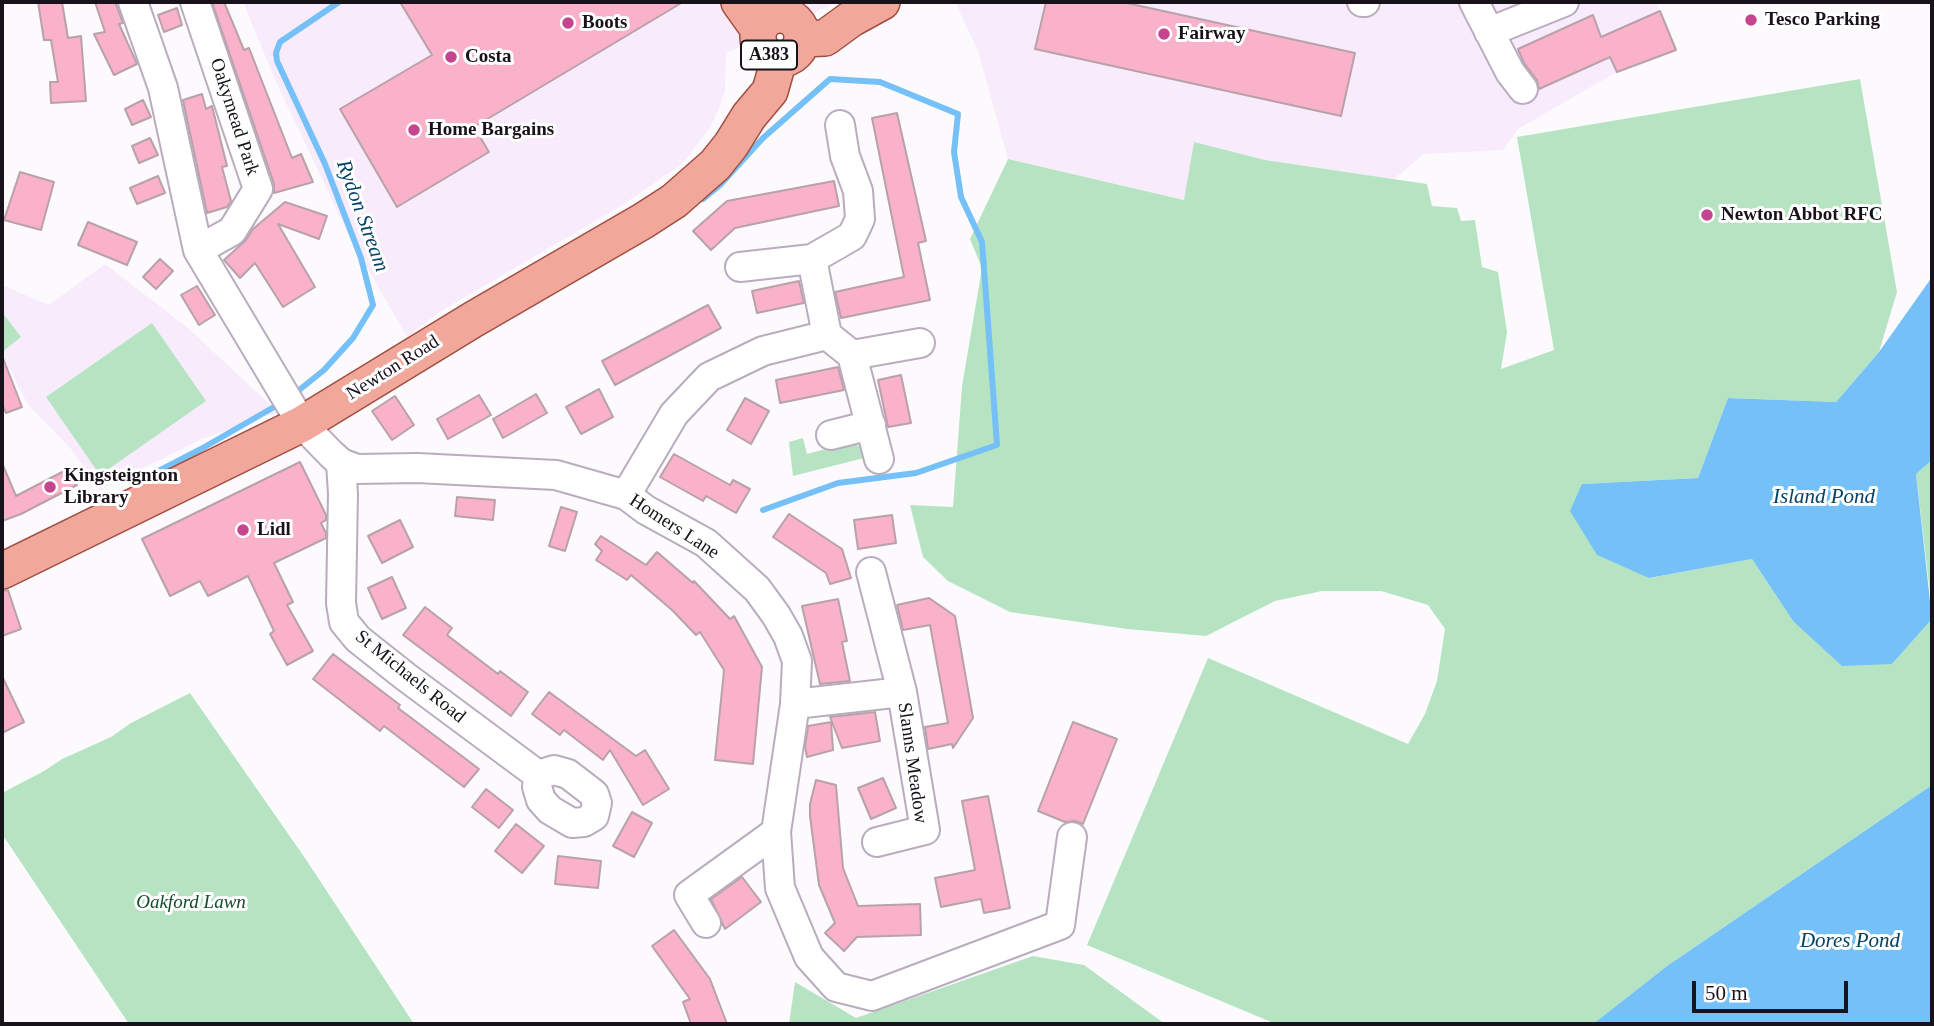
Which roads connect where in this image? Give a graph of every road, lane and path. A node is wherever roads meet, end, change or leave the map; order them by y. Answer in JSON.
{"nodes":[{"id":1,"x":133,"y":2,"type":"edge"},
{"id":2,"x":195,"y":2,"type":"edge"},
{"id":3,"x":739,"y":2,"type":"edge"},
{"id":4,"x":882,"y":2,"type":"edge"},
{"id":5,"x":1474,"y":2,"type":"edge"},
{"id":6,"x":1564,"y":2,"type":"edge"},
{"id":7,"x":777,"y":31,"type":"edge"},
{"id":8,"x":1489,"y":32,"type":"junction"},
{"id":9,"x":1523,"y":89,"type":"dead end"},
{"id":10,"x":840,"y":125,"type":"dead end"},
{"id":11,"x":198,"y":250,"type":"junction"},
{"id":12,"x":812,"y":259,"type":"junction"},
{"id":13,"x":740,"y":267,"type":"dead end"},
{"id":14,"x":827,"y":335,"type":"junction"},
{"id":15,"x":920,"y":343,"type":"dead end"},
{"id":16,"x":852,"y":355,"type":"junction"},
{"id":17,"x":297,"y":416,"type":"junction"},
{"id":18,"x":871,"y":425,"type":"junction"},
{"id":19,"x":831,"y":435,"type":"dead end"},
{"id":20,"x":879,"y":458,"type":"dead end"},
{"id":21,"x":341,"y":463,"type":"junction"},
{"id":22,"x":626,"y":495,"type":"junction"},
{"id":23,"x":2,"y":571,"type":"edge"},
{"id":24,"x":871,"y":572,"type":"dead end"},
{"id":25,"x":902,"y":692,"type":"junction"},
{"id":26,"x":795,"y":704,"type":"junction"},
{"id":27,"x":538,"y":775,"type":"dead end"},
{"id":28,"x":776,"y":832,"type":"junction"},
{"id":29,"x":1072,"y":838,"type":"dead end"},
{"id":30,"x":877,"y":842,"type":"dead end"},
{"id":31,"x":706,"y":923,"type":"dead end"}],
"edges":[{"from":1,"to":11,"type":"street"},
{"from":2,"to":11,"type":"street","name":"Oakymead Park"},
{"from":3,"to":7,"type":"main road","number":"A383"},
{"from":4,"to":7,"type":"main road","number":"A383"},
{"from":5,"to":8,"type":"street"},
{"from":6,"to":8,"type":"street"},
{"from":7,"to":17,"type":"main road","name":"Newton Road"},
{"from":8,"to":9,"type":"street"},
{"from":10,"to":12,"type":"street"},
{"from":11,"to":17,"type":"street"},
{"from":12,"to":13,"type":"street"},
{"from":12,"to":14,"type":"street"},
{"from":14,"to":16,"type":"street"},
{"from":14,"to":22,"type":"street"},
{"from":15,"to":16,"type":"street"},
{"from":16,"to":18,"type":"street"},
{"from":17,"to":21,"type":"street"},
{"from":17,"to":23,"type":"main road","name":"Newton Road"},
{"from":18,"to":19,"type":"street"},
{"from":18,"to":20,"type":"street"},
{"from":21,"to":22,"type":"street","name":"Homers Lane"},
{"from":21,"to":27,"type":"street","name":"St Michaels Road"},
{"from":22,"to":26,"type":"street","name":"Homers Lane"},
{"from":24,"to":25,"type":"street","name":"Slanns Meadow"},
{"from":25,"to":26,"type":"street","name":"Slanns Meadow"},
{"from":25,"to":30,"type":"street","name":"Slanns Meadow"},
{"from":26,"to":28,"type":"street","name":"Homers Lane"},
{"from":28,"to":29,"type":"street","name":"Homers Lane"},
{"from":28,"to":31,"type":"street"}]}
